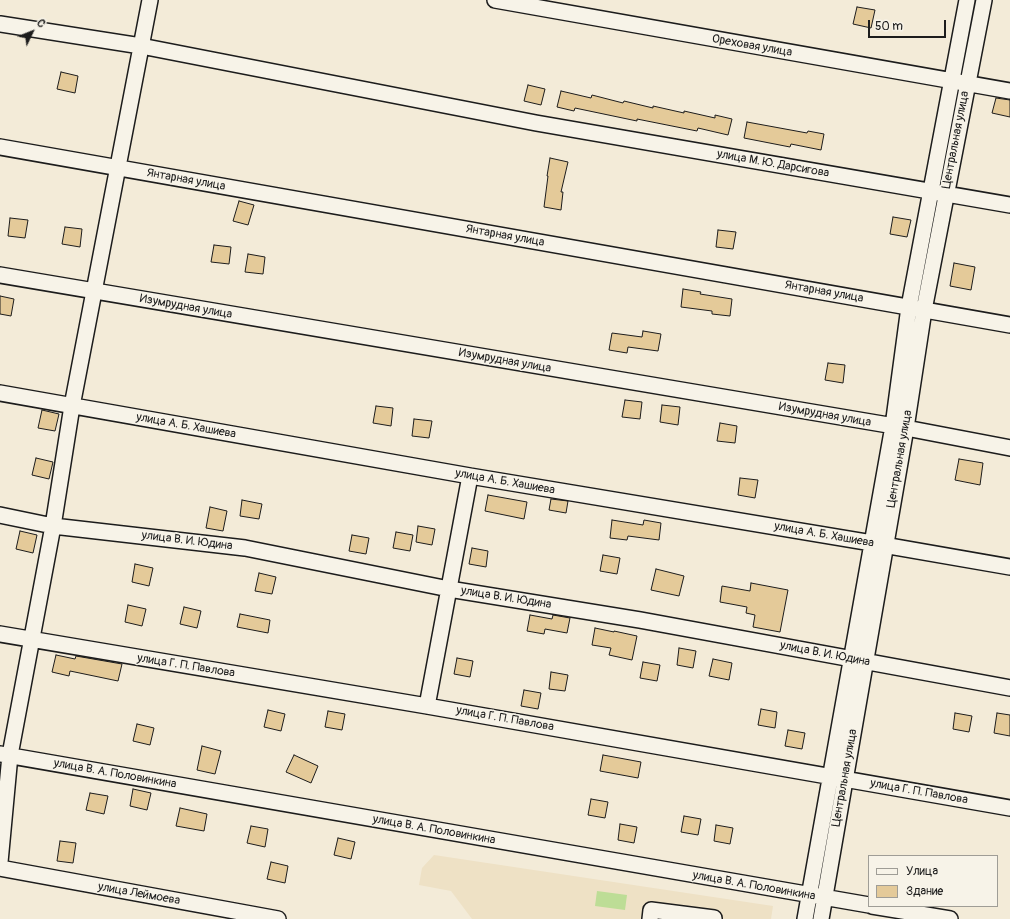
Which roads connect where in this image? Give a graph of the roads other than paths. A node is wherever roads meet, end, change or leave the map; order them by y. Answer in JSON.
{"nodes":[{"id":1,"x":150,"y":0,"type":"edge"},
{"id":2,"x":495,"y":0,"type":"edge"},
{"id":3,"x":967,"y":0,"type":"edge"},
{"id":4,"x":984,"y":0,"type":"edge"},
{"id":5,"x":0,"y":24,"type":"edge"},
{"id":6,"x":141,"y":46,"type":"junction"},
{"id":7,"x":960,"y":83,"type":"junction"},
{"id":8,"x":1010,"y":91,"type":"edge"},
{"id":9,"x":0,"y":147,"type":"edge"},
{"id":10,"x":118,"y":168,"type":"junction"},
{"id":11,"x":931,"y":190,"type":"junction"},
{"id":12,"x":946,"y":194,"type":"junction"},
{"id":13,"x":1010,"y":205,"type":"edge"},
{"id":14,"x":0,"y":275,"type":"edge"},
{"id":15,"x":95,"y":292,"type":"junction"},
{"id":16,"x":909,"y":307,"type":"junction"},
{"id":17,"x":924,"y":310,"type":"junction"},
{"id":18,"x":1010,"y":325,"type":"edge"},
{"id":19,"x":0,"y":393,"type":"edge"},
{"id":20,"x":72,"y":406,"type":"junction"},
{"id":21,"x":899,"y":427,"type":"junction"},
{"id":22,"x":1010,"y":448,"type":"edge"},
{"id":23,"x":470,"y":476,"type":"junction"},
{"id":24,"x":0,"y":515,"type":"edge"},
{"id":25,"x":53,"y":526,"type":"junction"},
{"id":26,"x":878,"y":544,"type":"junction"},
{"id":27,"x":1010,"y":567,"type":"edge"},
{"id":28,"x":449,"y":589,"type":"junction"},
{"id":29,"x":0,"y":634,"type":"edge"},
{"id":30,"x":32,"y":640,"type":"junction"},
{"id":31,"x":859,"y":660,"type":"junction"},
{"id":32,"x":1010,"y":688,"type":"edge"},
{"id":33,"x":427,"y":706,"type":"junction"},
{"id":34,"x":5,"y":755,"type":"edge"},
{"id":35,"x":838,"y":778,"type":"junction"},
{"id":36,"x":1010,"y":808,"type":"edge"},
{"id":37,"x":0,"y":862,"type":"edge"},
{"id":38,"x":0,"y":868,"type":"edge"},
{"id":39,"x":810,"y":896,"type":"junction"},
{"id":40,"x":825,"y":898,"type":"junction"},
{"id":41,"x":868,"y":906,"type":"edge"},
{"id":42,"x":878,"y":907,"type":"edge"},
{"id":43,"x":278,"y":919,"type":"edge"},
{"id":44,"x":650,"y":919,"type":"edge"},
{"id":45,"x":714,"y":919,"type":"edge"},
{"id":46,"x":805,"y":919,"type":"edge"},
{"id":47,"x":821,"y":919,"type":"edge"},
{"id":48,"x":950,"y":919,"type":"edge"}],
"edges":[{"from":1,"to":6,"type":"street"},
{"from":2,"to":7,"type":"street","name":"Ореховая улица"},
{"from":3,"to":7,"type":"street"},
{"from":4,"to":7,"type":"street","name":"Центральная улица"},
{"from":5,"to":6,"type":"street","name":"улица М. Ю. Дарсигова"},
{"from":6,"to":10,"type":"street"},
{"from":6,"to":11,"type":"street","name":"улица М. Ю. Дарсигова"},
{"from":7,"to":8,"type":"street","name":"Ореховая улица"},
{"from":7,"to":11,"type":"street"},
{"from":7,"to":12,"type":"street","name":"Центральная улица"},
{"from":9,"to":10,"type":"street","name":"Янтарная улица"},
{"from":10,"to":15,"type":"street"},
{"from":10,"to":16,"type":"street","name":"Янтарная улица"},
{"from":11,"to":12,"type":"street","name":"улица М. Ю. Дарсигова"},
{"from":11,"to":16,"type":"street"},
{"from":12,"to":13,"type":"street","name":"улица М. Ю. Дарсигова"},
{"from":12,"to":17,"type":"street","name":"Центральная улица"},
{"from":14,"to":15,"type":"street","name":"Изумрудная улица"},
{"from":15,"to":20,"type":"street"},
{"from":15,"to":21,"type":"street","name":"Изумрудная улица"},
{"from":16,"to":17,"type":"street","name":"Янтарная улица"},
{"from":16,"to":21,"type":"street"},
{"from":17,"to":18,"type":"street","name":"Янтарная улица"},
{"from":17,"to":21,"type":"street","name":"Центральная улица"},
{"from":19,"to":20,"type":"street","name":"улица А. Б. Хашиева"},
{"from":20,"to":23,"type":"street","name":"улица А. Б. Хашиева"},
{"from":20,"to":25,"type":"street"},
{"from":21,"to":22,"type":"street","name":"Изумрудная улица"},
{"from":21,"to":26,"type":"street","name":"Центральная улица"},
{"from":23,"to":26,"type":"street","name":"улица А. Б. Хашиева"},
{"from":23,"to":28,"type":"street"},
{"from":24,"to":25,"type":"street","name":"улица В. И. Юдина"},
{"from":25,"to":28,"type":"street","name":"улица В. И. Юдина"},
{"from":25,"to":30,"type":"street"},
{"from":26,"to":27,"type":"street","name":"улица А. Б. Хашиева"},
{"from":26,"to":31,"type":"street","name":"Центральная улица"},
{"from":28,"to":31,"type":"street","name":"улица В. И. Юдина"},
{"from":28,"to":33,"type":"street"},
{"from":29,"to":30,"type":"street","name":"улица Г. П. Павлова"},
{"from":30,"to":33,"type":"street","name":"улица Г. П. Павлова"},
{"from":30,"to":34,"type":"street"},
{"from":31,"to":32,"type":"street","name":"улица В. И. Юдина"},
{"from":31,"to":35,"type":"street","name":"Центральная улица"},
{"from":33,"to":35,"type":"street","name":"улица Г. П. Павлова"},
{"from":34,"to":37,"type":"street"},
{"from":34,"to":39,"type":"street","name":"улица В. А. Половинкина"},
{"from":35,"to":36,"type":"street","name":"улица Г. П. Павлова"},
{"from":35,"to":39,"type":"street","name":"Центральная улица"},
{"from":35,"to":40,"type":"street","name":"Центральная улица"},
{"from":38,"to":43,"type":"street","name":"улица Леймоева"},
{"from":39,"to":40,"type":"street","name":"улица В. А. Половинкина"},
{"from":39,"to":46,"type":"street","name":"Центральная улица"},
{"from":40,"to":41,"type":"street","name":"улица В. А. Половинкина"},
{"from":40,"to":47,"type":"street","name":"Центральная улица"},
{"from":42,"to":48,"type":"street"},
{"from":44,"to":45,"type":"street"}]}
